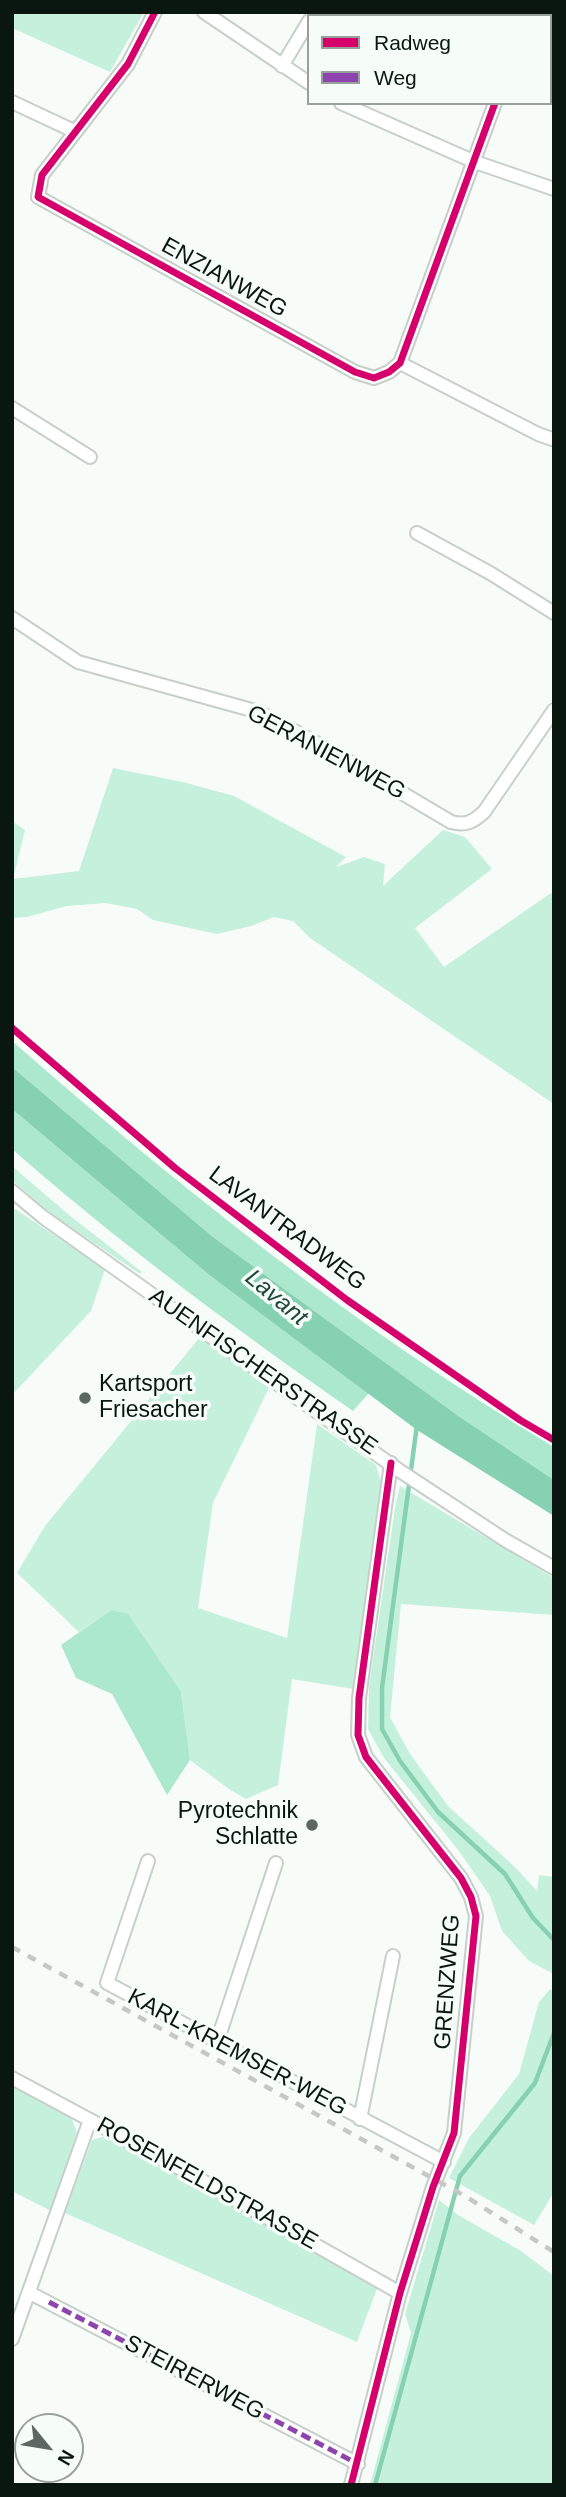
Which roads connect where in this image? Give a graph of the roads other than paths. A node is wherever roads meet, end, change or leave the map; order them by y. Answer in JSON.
{"nodes":[{"id":1,"x":155,"y":12,"type":"edge"},
{"id":2,"x":204,"y":12,"type":"edge"},
{"id":3,"x":307,"y":24,"type":"edge"},
{"id":4,"x":282,"y":66,"type":"junction"},
{"id":5,"x":307,"y":82,"type":"edge"},
{"id":6,"x":12,"y":102,"type":"edge"},
{"id":7,"x":346,"y":105,"type":"edge"},
{"id":8,"x":494,"y":105,"type":"edge"},
{"id":9,"x":74,"y":131,"type":"junction"},
{"id":10,"x":475,"y":162,"type":"junction"},
{"id":11,"x":554,"y":189,"type":"edge"},
{"id":12,"x":400,"y":363,"type":"junction"},
{"id":13,"x":12,"y":408,"type":"edge"},
{"id":14,"x":552,"y":439,"type":"dead end"},
{"id":15,"x":90,"y":457,"type":"dead end"},
{"id":16,"x":417,"y":533,"type":"dead end"},
{"id":17,"x":554,"y":613,"type":"edge"},
{"id":18,"x":12,"y":618,"type":"edge"},
{"id":19,"x":554,"y":710,"type":"edge"},
{"id":20,"x":12,"y":1191,"type":"edge"},
{"id":21,"x":396,"y":1467,"type":"junction"},
{"id":22,"x":554,"y":1568,"type":"edge"},
{"id":23,"x":148,"y":1861,"type":"dead end"},
{"id":24,"x":276,"y":1863,"type":"dead end"},
{"id":25,"x":393,"y":1956,"type":"dead end"},
{"id":26,"x":217,"y":2042,"type":"junction"},
{"id":27,"x":12,"y":2078,"type":"edge"},
{"id":28,"x":360,"y":2119,"type":"junction"},
{"id":29,"x":90,"y":2120,"type":"junction"},
{"id":30,"x":444,"y":2162,"type":"junction"},
{"id":31,"x":30,"y":2293,"type":"junction"},
{"id":32,"x":400,"y":2293,"type":"junction"},
{"id":33,"x":12,"y":2339,"type":"edge"},
{"id":34,"x":358,"y":2464,"type":"junction"},
{"id":35,"x":351,"y":2485,"type":"edge"}],
"edges":[{"from":1,"to":9,"type":"street","name":"ENZIANWEG"},
{"from":2,"to":4,"type":"street"},
{"from":3,"to":4,"type":"street"},
{"from":4,"to":5,"type":"street"},
{"from":6,"to":9,"type":"street"},
{"from":7,"to":10,"type":"street"},
{"from":8,"to":10,"type":"street"},
{"from":9,"to":12,"type":"street","name":"ENZIANWEG"},
{"from":10,"to":11,"type":"street"},
{"from":10,"to":12,"type":"street"},
{"from":12,"to":14,"type":"street"},
{"from":13,"to":15,"type":"street"},
{"from":16,"to":17,"type":"street"},
{"from":18,"to":19,"type":"street","name":"GERANIENWEG"},
{"from":20,"to":21,"type":"street","name":"AUENFISCHERSTRASSE"},
{"from":21,"to":22,"type":"street","name":"AUENFISCHERSTRASSE"},
{"from":21,"to":30,"type":"street","name":"GRENZWEG"},
{"from":23,"to":26,"type":"street","name":"KARL-KREMSER-WEG"},
{"from":24,"to":26,"type":"street"},
{"from":25,"to":28,"type":"street"},
{"from":26,"to":28,"type":"street","name":"KARL-KREMSER-WEG"},
{"from":27,"to":29,"type":"street","name":"ROSENFELDSTRASSE"},
{"from":28,"to":30,"type":"street","name":"KARL-KREMSER-WEG"},
{"from":29,"to":31,"type":"street"},
{"from":29,"to":32,"type":"street","name":"ROSENFELDSTRASSE"},
{"from":30,"to":32,"type":"street","name":"GRENZWEG"},
{"from":31,"to":33,"type":"street"},
{"from":31,"to":34,"type":"street","name":"STEIRERWEG"},
{"from":32,"to":34,"type":"street","name":"GRENZWEG"},
{"from":34,"to":35,"type":"street","name":"GRENZWEG"}]}
